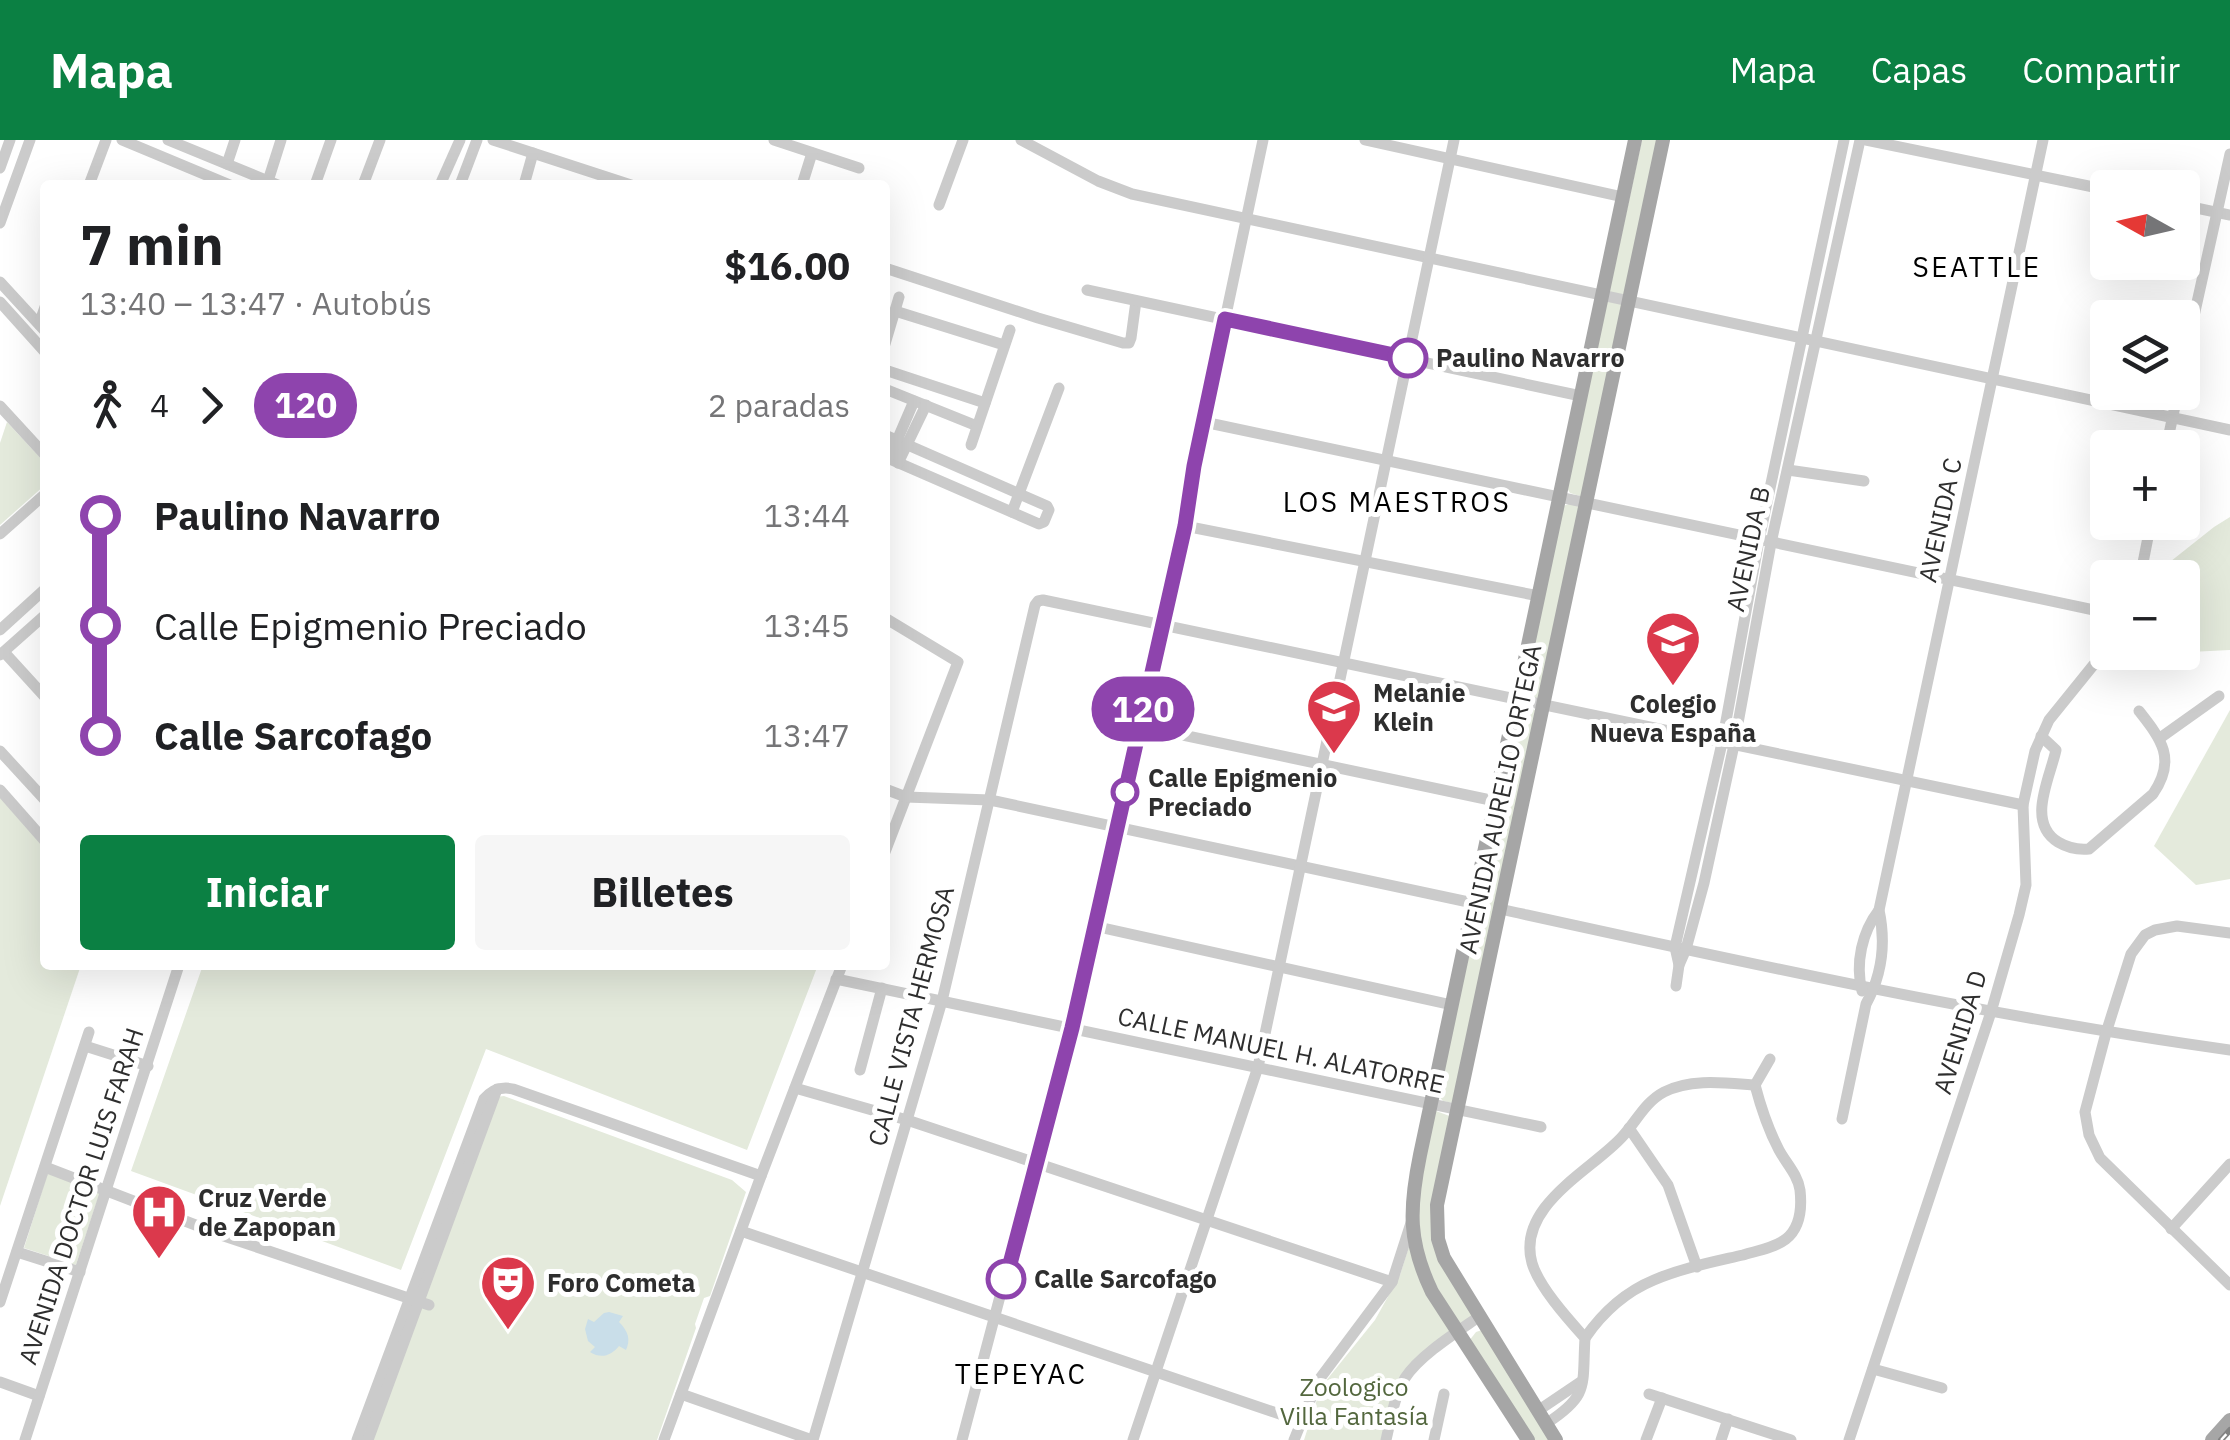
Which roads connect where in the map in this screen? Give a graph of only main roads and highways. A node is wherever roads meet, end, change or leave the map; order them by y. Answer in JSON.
{"nodes":[{"id":1,"x":1635,"y":140,"type":"edge"},
{"id":2,"x":1664,"y":140,"type":"edge"},
{"id":3,"x":2230,"y":1420,"type":"edge"},
{"id":4,"x":1528,"y":1440,"type":"edge"},
{"id":5,"x":1556,"y":1440,"type":"edge"},
{"id":6,"x":2212,"y":1440,"type":"edge"}],
"edges":[{"from":1,"to":4,"type":"main road","name":"AVENIDA AURELIO ORTEGA"},
{"from":2,"to":5,"type":"main road","name":"AVENIDA AURELIO ORTEGA"},
{"from":3,"to":6,"type":"main road"}]}
